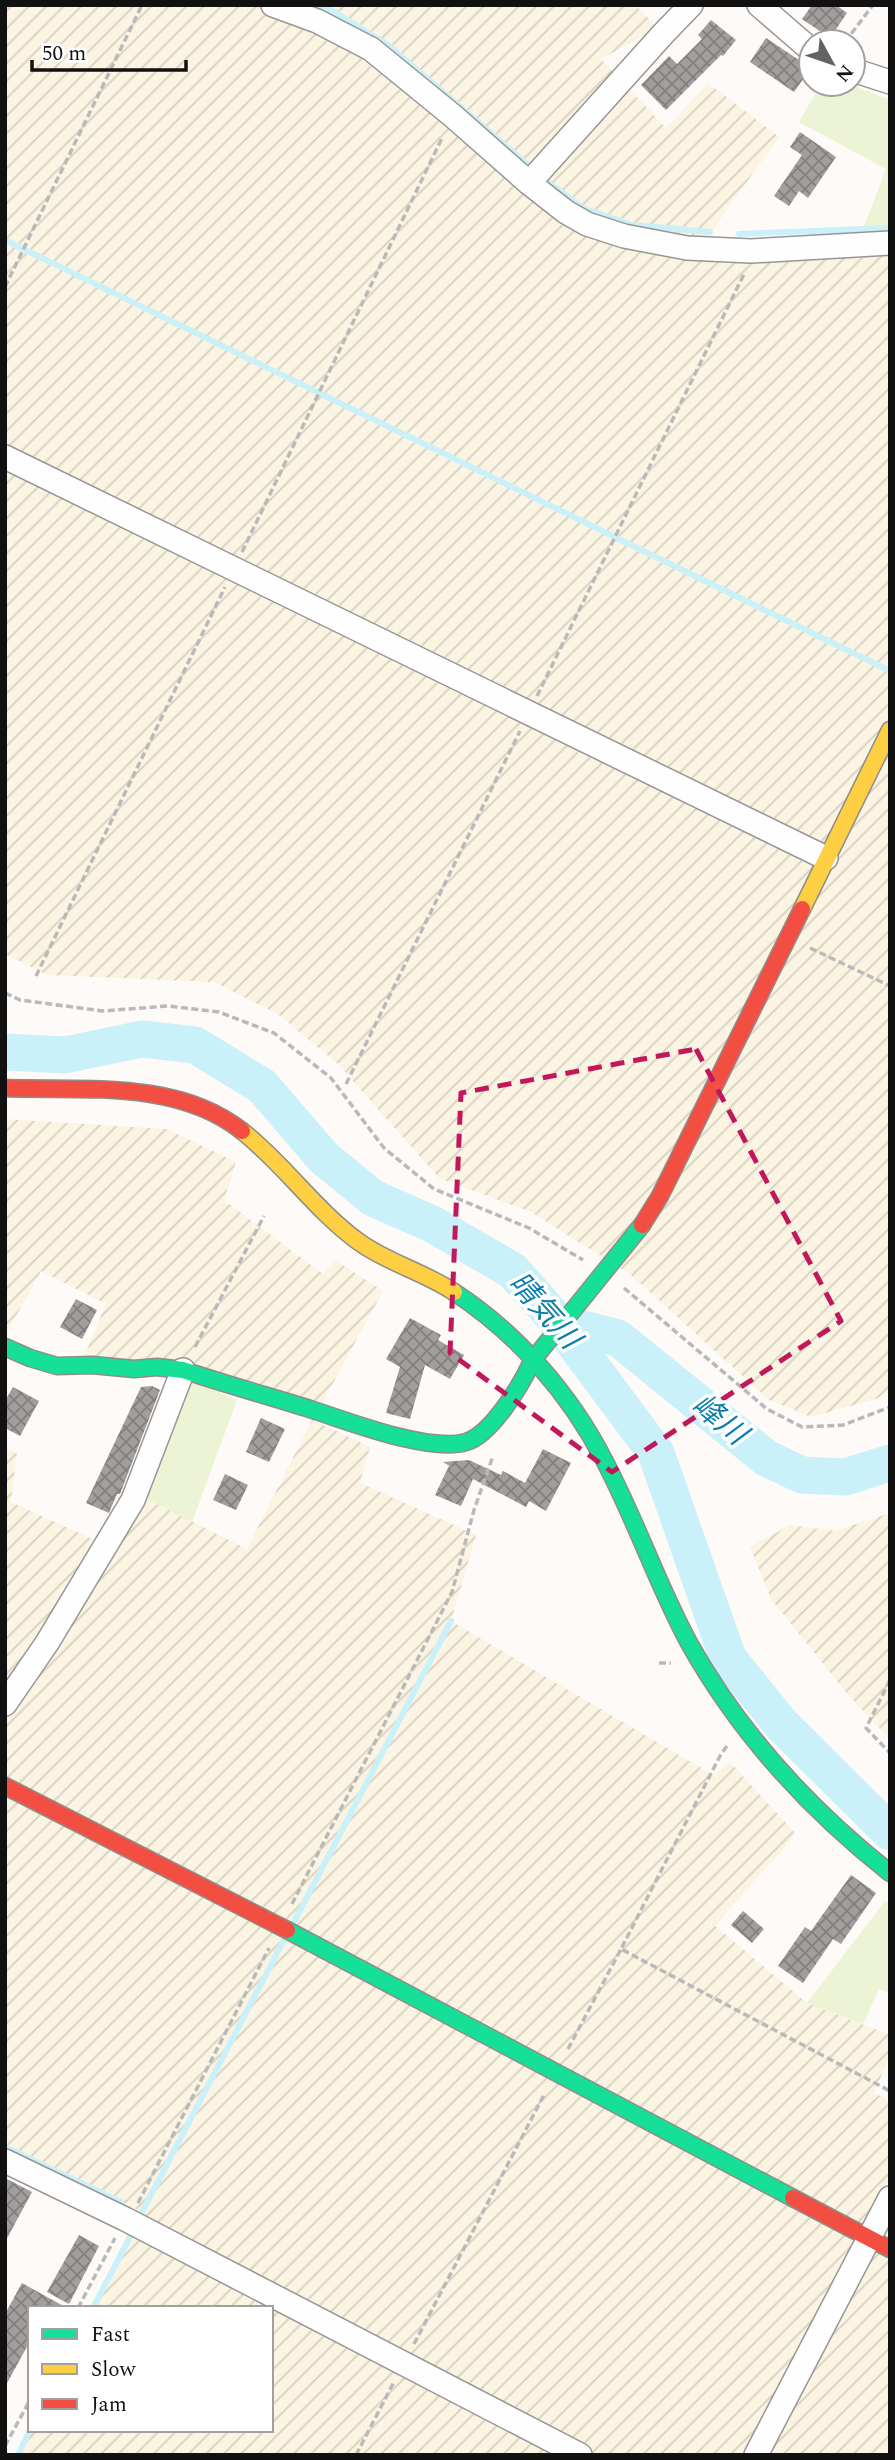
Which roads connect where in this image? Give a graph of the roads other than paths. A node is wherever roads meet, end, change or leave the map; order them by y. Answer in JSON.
{"nodes":[{"id":1,"x":273,"y":5,"type":"edge"},
{"id":2,"x":691,"y":5,"type":"edge"},
{"id":3,"x":759,"y":5,"type":"edge"},
{"id":4,"x":797,"y":38,"type":"edge"},
{"id":5,"x":867,"y":74,"type":"edge"},
{"id":6,"x":890,"y":82,"type":"edge"},
{"id":7,"x":529,"y":183,"type":"junction"},
{"id":8,"x":890,"y":243,"type":"edge"},
{"id":9,"x":5,"y":457,"type":"edge"},
{"id":10,"x":890,"y":730,"type":"edge"},
{"id":11,"x":826,"y":858,"type":"junction"},
{"id":12,"x":5,"y":1088,"type":"edge"},
{"id":13,"x":5,"y":1347,"type":"edge"},
{"id":14,"x":537,"y":1356,"type":"junction"},
{"id":15,"x":183,"y":1370,"type":"junction"},
{"id":16,"x":5,"y":1704,"type":"edge"},
{"id":17,"x":5,"y":1786,"type":"edge"},
{"id":18,"x":890,"y":1872,"type":"edge"},
{"id":19,"x":5,"y":2161,"type":"edge"},
{"id":20,"x":890,"y":2198,"type":"edge"},
{"id":21,"x":868,"y":2238,"type":"junction"},
{"id":22,"x":890,"y":2249,"type":"edge"},
{"id":23,"x":580,"y":2455,"type":"edge"},
{"id":24,"x":756,"y":2455,"type":"edge"}],
"edges":[{"from":1,"to":7,"type":"street"},
{"from":2,"to":7,"type":"street"},
{"from":3,"to":4,"type":"street"},
{"from":5,"to":6,"type":"street"},
{"from":7,"to":8,"type":"street"},
{"from":9,"to":11,"type":"street"},
{"from":10,"to":11,"type":"street"},
{"from":11,"to":14,"type":"street"},
{"from":12,"to":14,"type":"street"},
{"from":13,"to":15,"type":"street"},
{"from":14,"to":15,"type":"street"},
{"from":14,"to":18,"type":"street"},
{"from":15,"to":16,"type":"street"},
{"from":17,"to":21,"type":"street"},
{"from":19,"to":23,"type":"street"},
{"from":20,"to":21,"type":"street"},
{"from":21,"to":22,"type":"street"},
{"from":21,"to":24,"type":"street"}]}
